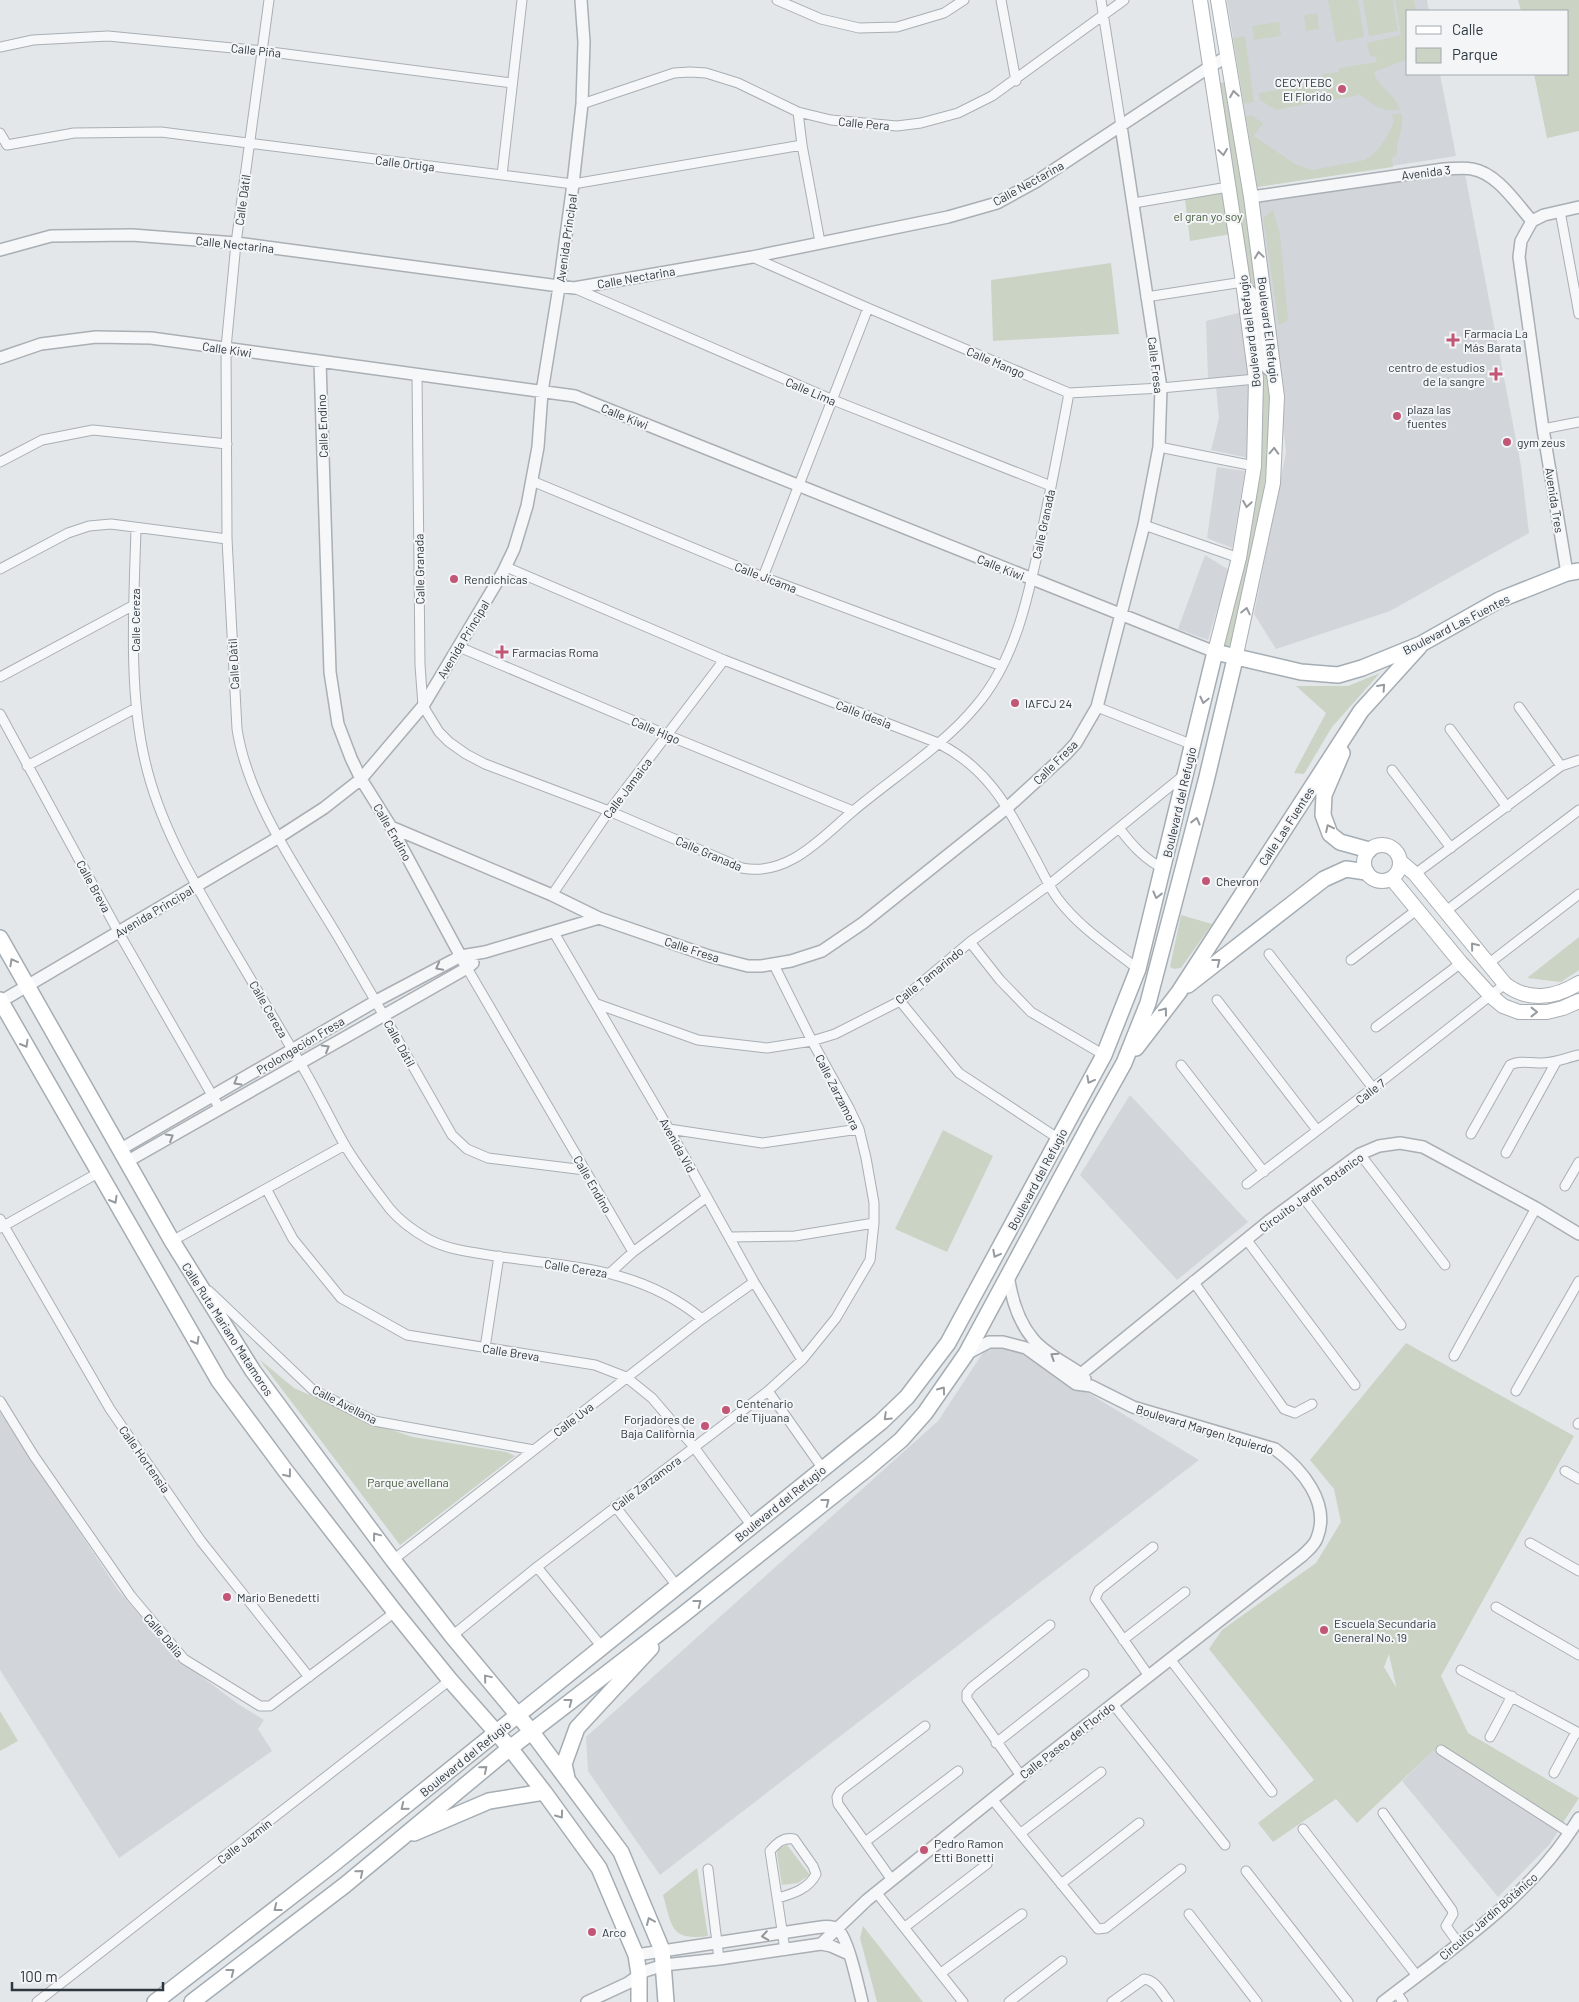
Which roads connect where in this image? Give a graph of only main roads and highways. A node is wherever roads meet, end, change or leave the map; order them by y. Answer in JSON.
{"nodes":[{"id":1,"x":1200,"y":0,"type":"edge"},
{"id":2,"x":1218,"y":0,"type":"edge"},
{"id":3,"x":1573,"y":572,"type":"edge"},
{"id":4,"x":1421,"y":644,"type":"junction"},
{"id":5,"x":1215,"y":652,"type":"junction"},
{"id":6,"x":1235,"y":658,"type":"junction"},
{"id":7,"x":1361,"y":711,"type":"junction"},
{"id":8,"x":1181,"y":797,"type":"junction"},
{"id":9,"x":1369,"y":850,"type":"junction"},
{"id":10,"x":1401,"y":862,"type":"junction"},
{"id":11,"x":1184,"y":868,"type":"junction"},
{"id":12,"x":1366,"y":872,"type":"junction"},
{"id":13,"x":1392,"y":879,"type":"junction"},
{"id":14,"x":0,"y":938,"type":"edge"},
{"id":15,"x":1579,"y":983,"type":"edge"},
{"id":16,"x":1179,"y":992,"type":"junction"},
{"id":17,"x":0,"y":1001,"type":"edge"},
{"id":18,"x":1579,"y":1001,"type":"edge"},
{"id":19,"x":1124,"y":1063,"type":"junction"},
{"id":20,"x":680,"y":1617,"type":"junction"},
{"id":21,"x":518,"y":1715,"type":"junction"},
{"id":22,"x":531,"y":1731,"type":"junction"},
{"id":23,"x":496,"y":1732,"type":"junction"},
{"id":24,"x":510,"y":1748,"type":"junction"},
{"id":25,"x":568,"y":1780,"type":"junction"},
{"id":26,"x":544,"y":1792,"type":"junction"},
{"id":27,"x":401,"y":1838,"type":"junction"},
{"id":28,"x":156,"y":2002,"type":"edge"},
{"id":29,"x":192,"y":2002,"type":"edge"},
{"id":30,"x":640,"y":2002,"type":"edge"},
{"id":31,"x":666,"y":2002,"type":"edge"}],
"edges":[{"from":1,"to":5,"type":"main road","name":"Boulevard del Refugio","one_way":true},
{"from":6,"to":2,"type":"main road","name":"Boulevard El Refugio","one_way":true},
{"from":3,"to":4,"type":"main road","name":"Boulevard Las Fuentes"},
{"from":4,"to":6,"type":"main road","name":"Boulevard Las Fuentes"},
{"from":7,"to":4,"type":"main road","name":"Calle Las Fuentes","one_way":true},
{"from":5,"to":6,"type":"main road","name":"Boulevard Las Fuentes"},
{"from":5,"to":8,"type":"main road","name":"Boulevard del Refugio","one_way":true},
{"from":11,"to":6,"type":"main road","name":"Boulevard del Refugio","one_way":true},
{"from":9,"to":7,"type":"main road","one_way":true},
{"from":7,"to":16,"type":"main road","name":"Calle Las Fuentes"},
{"from":8,"to":11,"type":"main road"},
{"from":8,"to":21,"type":"main road","name":"Boulevard del Refugio","one_way":true},
{"from":9,"to":10,"type":"main road"},
{"from":9,"to":12,"type":"main road"},
{"from":10,"to":13,"type":"main road"},
{"from":15,"to":10,"type":"main road","one_way":true},
{"from":11,"to":19,"type":"main road","name":"Boulevard del Refugio"},
{"from":12,"to":13,"type":"main road"},
{"from":16,"to":12,"type":"main road","one_way":true},
{"from":13,"to":18,"type":"main road","one_way":true},
{"from":21,"to":14,"type":"main road","name":"Calle Ruta Mariano Matamoros","one_way":true},
{"from":19,"to":16,"type":"main road","name":"Calle Las Fuentes","one_way":true},
{"from":17,"to":23,"type":"main road","one_way":true},
{"from":20,"to":19,"type":"main road","name":"Boulevard del Refugio","one_way":true},
{"from":22,"to":20,"type":"main road","name":"Boulevard del Refugio","one_way":true},
{"from":20,"to":25,"type":"main road"},
{"from":21,"to":22,"type":"main road","name":"Calle Ruta Mariano Matamoros"},
{"from":21,"to":23,"type":"main road","name":"Boulevard del Refugio"},
{"from":22,"to":24,"type":"main road","name":"Boulevard del Refugio"},
{"from":22,"to":25,"type":"main road","name":"Calle Ruta Mariano Matamoros"},
{"from":23,"to":24,"type":"main road"},
{"from":23,"to":28,"type":"main road","name":"Boulevard del Refugio","one_way":true},
{"from":24,"to":26,"type":"main road"},
{"from":27,"to":24,"type":"main road","name":"Boulevard del Refugio","one_way":true},
{"from":31,"to":25,"type":"main road","name":"Calle Ruta Mariano Matamoros","one_way":true},
{"from":26,"to":27,"type":"main road"},
{"from":26,"to":30,"type":"main road","one_way":true},
{"from":29,"to":27,"type":"main road","name":"Boulevard del Refugio","one_way":true}]}
